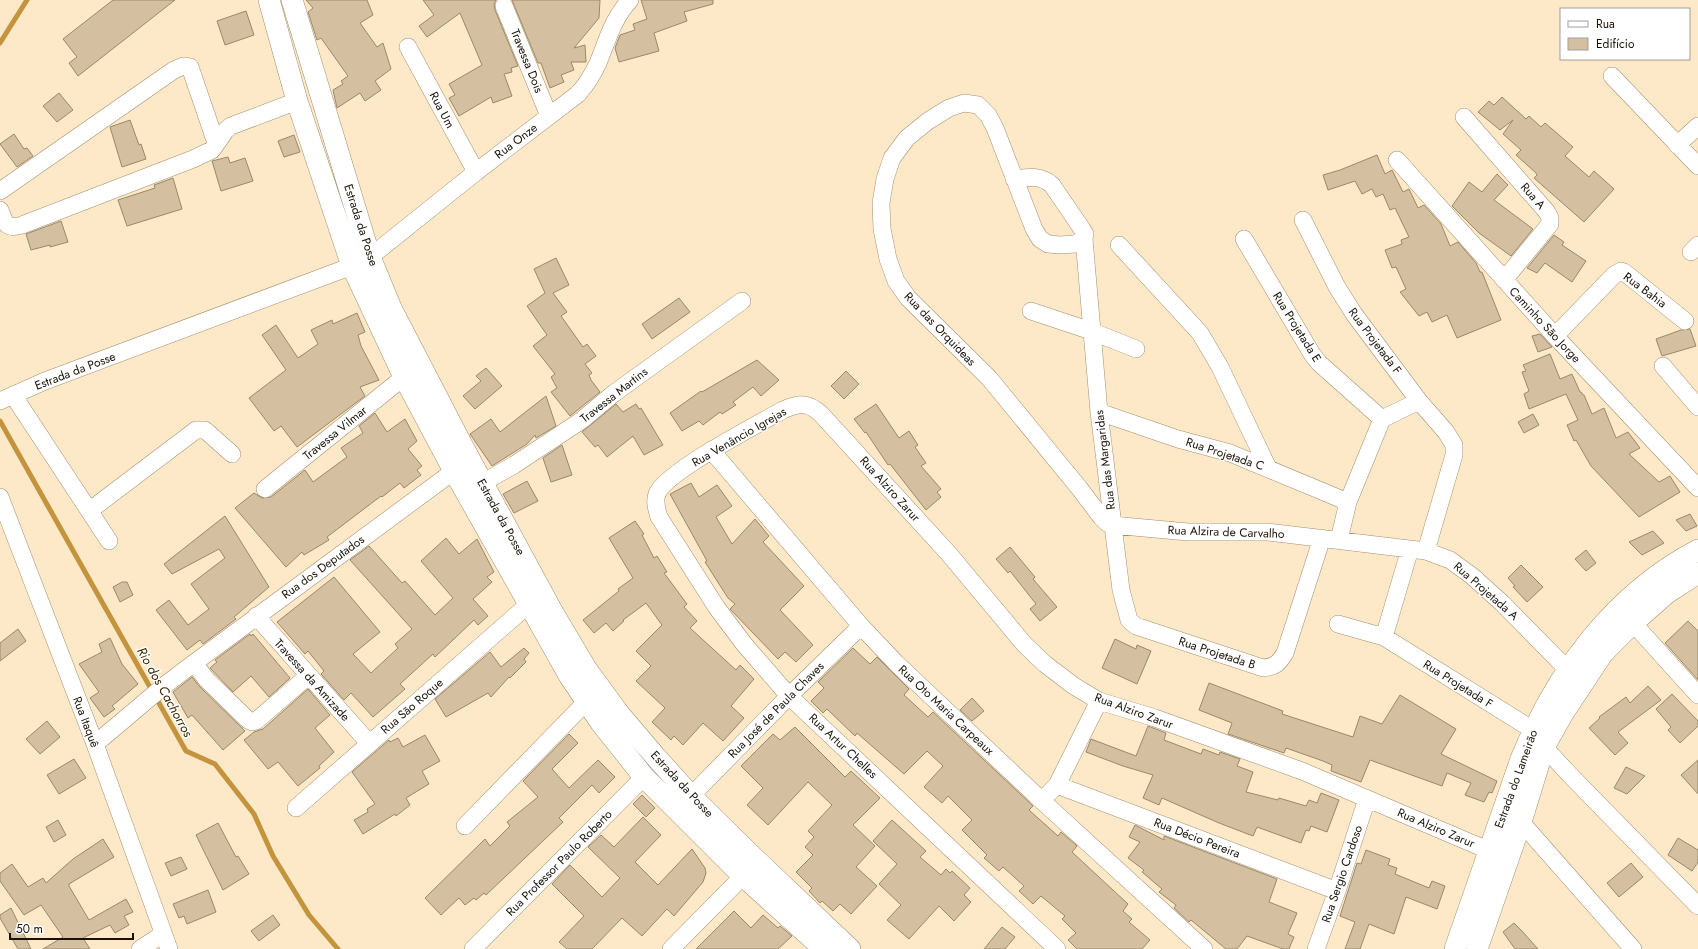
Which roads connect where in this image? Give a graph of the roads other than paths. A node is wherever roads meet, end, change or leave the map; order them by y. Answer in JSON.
{"nodes":[{"id":1,"x":269,"y":0,"type":"edge"},
{"id":2,"x":292,"y":0,"type":"edge"},
{"id":3,"x":630,"y":0,"type":"edge"},
{"id":4,"x":504,"y":6,"type":"dead end"},
{"id":5,"x":408,"y":47,"type":"dead end"},
{"id":6,"x":1612,"y":76,"type":"dead end"},
{"id":7,"x":297,"y":101,"type":"junction"},
{"id":8,"x":549,"y":116,"type":"junction"},
{"id":9,"x":1464,"y":116,"type":"dead end"},
{"id":10,"x":1698,"y":126,"type":"edge"},
{"id":11,"x":216,"y":143,"type":"junction"},
{"id":12,"x":1677,"y":145,"type":"junction"},
{"id":13,"x":1396,"y":160,"type":"dead end"},
{"id":14,"x":1698,"y":166,"type":"edge"},
{"id":15,"x":476,"y":172,"type":"junction"},
{"id":16,"x":1014,"y":179,"type":"junction"},
{"id":17,"x":0,"y":191,"type":"edge"},
{"id":18,"x":0,"y":210,"type":"edge"},
{"id":19,"x":1303,"y":220,"type":"dead end"},
{"id":20,"x":1084,"y":239,"type":"junction"},
{"id":21,"x":1244,"y":239,"type":"dead end"},
{"id":22,"x":1119,"y":245,"type":"dead end"},
{"id":23,"x":370,"y":257,"type":"junction"},
{"id":24,"x":352,"y":266,"type":"junction"},
{"id":25,"x":1504,"y":280,"type":"junction"},
{"id":26,"x":742,"y":301,"type":"dead end"},
{"id":27,"x":1031,"y":312,"type":"dead end"},
{"id":28,"x":1685,"y":321,"type":"dead end"},
{"id":29,"x":1091,"y":331,"type":"junction"},
{"id":30,"x":1555,"y":336,"type":"junction"},
{"id":31,"x":1136,"y":349,"type":"dead end"},
{"id":32,"x":1663,"y":366,"type":"dead end"},
{"id":33,"x":404,"y":377,"type":"junction"},
{"id":34,"x":4,"y":399,"type":"edge"},
{"id":35,"x":1419,"y":400,"type":"junction"},
{"id":36,"x":808,"y":404,"type":"joint"},
{"id":37,"x":1698,"y":407,"type":"edge"},
{"id":38,"x":1099,"y":412,"type":"junction"},
{"id":39,"x":1382,"y":419,"type":"junction"},
{"id":40,"x":711,"y":450,"type":"junction"},
{"id":41,"x":232,"y":454,"type":"dead end"},
{"id":42,"x":1268,"y":468,"type":"junction"},
{"id":43,"x":454,"y":471,"type":"junction"},
{"id":44,"x":482,"y":482,"type":"junction"},
{"id":45,"x":1698,"y":488,"type":"edge"},
{"id":46,"x":265,"y":489,"type":"dead end"},
{"id":47,"x":1348,"y":502,"type":"junction"},
{"id":48,"x":1,"y":504,"type":"edge"},
{"id":49,"x":89,"y":511,"type":"junction"},
{"id":50,"x":659,"y":517,"type":"joint"},
{"id":51,"x":1112,"y":525,"type":"junction"},
{"id":52,"x":1322,"y":538,"type":"junction"},
{"id":53,"x":1339,"y":540,"type":"junction"},
{"id":54,"x":109,"y":541,"type":"dead end"},
{"id":55,"x":1418,"y":550,"type":"junction"},
{"id":56,"x":1698,"y":550,"type":"edge"},
{"id":57,"x":1698,"y":573,"type":"edge"},
{"id":58,"x":1121,"y":590,"type":"joint"},
{"id":59,"x":529,"y":604,"type":"junction"},
{"id":60,"x":256,"y":616,"type":"junction"},
{"id":61,"x":1633,"y":623,"type":"junction"},
{"id":62,"x":1338,"y":624,"type":"dead end"},
{"id":63,"x":861,"y":626,"type":"junction"},
{"id":64,"x":1384,"y":637,"type":"junction"},
{"id":65,"x":194,"y":663,"type":"junction"},
{"id":66,"x":1567,"y":669,"type":"junction"},
{"id":67,"x":308,"y":676,"type":"junction"},
{"id":68,"x":1698,"y":695,"type":"edge"},
{"id":69,"x":789,"y":696,"type":"junction"},
{"id":70,"x":1100,"y":701,"type":"junction"},
{"id":71,"x":586,"y":702,"type":"junction"},
{"id":72,"x":1532,"y":730,"type":"junction"},
{"id":73,"x":369,"y":743,"type":"junction"},
{"id":74,"x":95,"y":744,"type":"junction"},
{"id":75,"x":1544,"y":747,"type":"junction"},
{"id":76,"x":644,"y":778,"type":"junction"},
{"id":77,"x":1057,"y":785,"type":"junction"},
{"id":78,"x":691,"y":796,"type":"junction"},
{"id":79,"x":1367,"y":799,"type":"junction"},
{"id":80,"x":1041,"y":800,"type":"junction"},
{"id":81,"x":296,"y":808,"type":"dead end"},
{"id":82,"x":1521,"y":822,"type":"junction"},
{"id":83,"x":465,"y":826,"type":"dead end"},
{"id":84,"x":1490,"y":851,"type":"junction"},
{"id":85,"x":743,"y":876,"type":"junction"},
{"id":86,"x":1337,"y":892,"type":"junction"},
{"id":87,"x":1698,"y":906,"type":"edge"},
{"id":88,"x":166,"y":942,"type":"edge"},
{"id":89,"x":140,"y":949,"type":"edge"},
{"id":90,"x":473,"y":949,"type":"edge"},
{"id":91,"x":671,"y":949,"type":"edge"},
{"id":92,"x":824,"y":949,"type":"edge"},
{"id":93,"x":850,"y":949,"type":"edge"},
{"id":94,"x":1057,"y":949,"type":"edge"},
{"id":95,"x":1204,"y":949,"type":"edge"},
{"id":96,"x":1316,"y":949,"type":"edge"},
{"id":97,"x":1455,"y":949,"type":"edge"},
{"id":98,"x":1477,"y":949,"type":"edge"},
{"id":99,"x":1633,"y":949,"type":"edge"}],
"edges":[{"from":1,"to":7,"type":"main road","name":"Estrada da Posse"},
{"from":2,"to":23,"type":"main road","name":"Estrada da Posse"},
{"from":3,"to":8,"type":"street","name":"Rua Onze"},
{"from":4,"to":8,"type":"street","name":"Travessa Dois"},
{"from":5,"to":15,"type":"street","name":"Rua Um"},
{"from":6,"to":12,"type":"street"},
{"from":7,"to":11,"type":"street"},
{"from":7,"to":24,"type":"main road","name":"Estrada da Posse"},
{"from":8,"to":15,"type":"street","name":"Rua Onze"},
{"from":9,"to":25,"type":"street","name":"Rua A"},
{"from":10,"to":12,"type":"street"},
{"from":11,"to":17,"type":"street"},
{"from":11,"to":18,"type":"street"},
{"from":12,"to":14,"type":"street"},
{"from":13,"to":25,"type":"street","name":"Caminho São Jorge"},
{"from":15,"to":23,"type":"street","name":"Rua Onze"},
{"from":16,"to":20,"type":"street"},
{"from":16,"to":20,"type":"street","name":"Rua das Orquideas"},
{"from":16,"to":51,"type":"street","name":"Rua das Orquideas"},
{"from":19,"to":35,"type":"street","name":"Rua Projetada F"},
{"from":20,"to":29,"type":"street","name":"Rua das Margaridas"},
{"from":21,"to":39,"type":"street","name":"Rua Projetada E"},
{"from":22,"to":42,"type":"street"},
{"from":23,"to":44,"type":"main road","name":"Estrada da Posse"},
{"from":24,"to":33,"type":"main road","name":"Estrada da Posse"},
{"from":24,"to":34,"type":"street","name":"Estrada da Posse"},
{"from":25,"to":30,"type":"street","name":"Caminho São Jorge"},
{"from":26,"to":44,"type":"street","name":"Travessa Martins"},
{"from":27,"to":29,"type":"street"},
{"from":28,"to":30,"type":"street","name":"Rua Bahia"},
{"from":29,"to":31,"type":"street"},
{"from":29,"to":38,"type":"street","name":"Rua das Margaridas"},
{"from":30,"to":45,"type":"street","name":"Caminho São Jorge"},
{"from":32,"to":37,"type":"street"},
{"from":33,"to":43,"type":"main road","name":"Estrada da Posse"},
{"from":33,"to":46,"type":"street","name":"Travessa Vilmar"},
{"from":34,"to":49,"type":"street"},
{"from":35,"to":39,"type":"street"},
{"from":35,"to":55,"type":"street","name":"Rua Projetada F"},
{"from":36,"to":40,"type":"street","name":"Rua Venâncio Igrejas"},
{"from":36,"to":70,"type":"street","name":"Rua Alziro Zarur"},
{"from":38,"to":42,"type":"street","name":"Rua Projetada C"},
{"from":38,"to":51,"type":"street","name":"Rua das Margaridas"},
{"from":39,"to":47,"type":"street"},
{"from":40,"to":50,"type":"street","name":"Rua Venâncio Igrejas"},
{"from":40,"to":63,"type":"street","name":"Rua Oto Maria Carpeaux"},
{"from":41,"to":49,"type":"street"},
{"from":42,"to":47,"type":"street","name":"Rua Projetada C"},
{"from":43,"to":59,"type":"main road","name":"Estrada da Posse"},
{"from":43,"to":60,"type":"street","name":"Rua dos Deputados"},
{"from":44,"to":78,"type":"main road","name":"Estrada da Posse"},
{"from":47,"to":53,"type":"street"},
{"from":48,"to":74,"type":"street","name":"Rua Itaquê"},
{"from":49,"to":54,"type":"street"},
{"from":50,"to":69,"type":"street","name":"Rua Artur Chelles"},
{"from":51,"to":52,"type":"street","name":"Rua Alzira de Carvalho"},
{"from":51,"to":58,"type":"street","name":"Rua das Margaridas"},
{"from":52,"to":53,"type":"street","name":"Rua Alzira de Carvalho"},
{"from":52,"to":58,"type":"street","name":"Rua Projetada B"},
{"from":53,"to":55,"type":"street","name":"Rua Projetada A"},
{"from":55,"to":64,"type":"street"},
{"from":55,"to":66,"type":"street","name":"Rua Projetada A"},
{"from":56,"to":66,"type":"main road","name":"Estrada do Lameirão"},
{"from":57,"to":61,"type":"main road","name":"Estrada do Lameirão"},
{"from":59,"to":71,"type":"main road","name":"Estrada da Posse"},
{"from":59,"to":73,"type":"street","name":"Rua São Roque"},
{"from":60,"to":65,"type":"street","name":"Rua dos Deputados"},
{"from":60,"to":67,"type":"street","name":"Travessa da Amizade"},
{"from":61,"to":68,"type":"street"},
{"from":61,"to":75,"type":"main road","name":"Estrada do Lameirão"},
{"from":62,"to":64,"type":"street","name":"Rua Projetada F"},
{"from":63,"to":69,"type":"street","name":"Rua José de Paula Chaves"},
{"from":63,"to":80,"type":"street","name":"Rua Oto Maria Carpeaux"},
{"from":64,"to":72,"type":"street","name":"Rua Projetada F"},
{"from":65,"to":67,"type":"street"},
{"from":65,"to":74,"type":"street","name":"Rua dos Deputados"},
{"from":66,"to":72,"type":"main road","name":"Estrada do Lameirão"},
{"from":67,"to":73,"type":"street","name":"Travessa da Amizade"},
{"from":69,"to":78,"type":"street","name":"Rua José de Paula Chaves"},
{"from":69,"to":94,"type":"street","name":"Rua Artur Chelles"},
{"from":70,"to":77,"type":"street"},
{"from":70,"to":79,"type":"street","name":"Rua Alziro Zarur"},
{"from":71,"to":76,"type":"main road","name":"Estrada da Posse"},
{"from":71,"to":83,"type":"street"},
{"from":72,"to":84,"type":"main road","name":"Estrada do Lameirão"},
{"from":73,"to":81,"type":"street","name":"Rua São Roque"},
{"from":74,"to":88,"type":"street","name":"Rua Itaquê"},
{"from":75,"to":82,"type":"main road","name":"Estrada do Lameirão"},
{"from":75,"to":87,"type":"street"},
{"from":76,"to":85,"type":"main road","name":"Estrada da Posse"},
{"from":76,"to":90,"type":"street","name":"Rua Professor Paulo Roberto"},
{"from":77,"to":80,"type":"street"},
{"from":77,"to":86,"type":"street","name":"Rua Décio Pereira"},
{"from":78,"to":93,"type":"main road","name":"Estrada da Posse"},
{"from":79,"to":84,"type":"street","name":"Rua Alziro Zarur"},
{"from":79,"to":86,"type":"street","name":"Rua Sergio Cardoso"},
{"from":80,"to":95,"type":"street","name":"Rua Oto Maria Carpeaux"},
{"from":82,"to":98,"type":"main road","name":"Estrada do Lameirão"},
{"from":82,"to":99,"type":"street"},
{"from":84,"to":97,"type":"main road","name":"Estrada do Lameirão"},
{"from":85,"to":91,"type":"street"},
{"from":85,"to":92,"type":"main road","name":"Estrada da Posse"},
{"from":86,"to":96,"type":"street","name":"Rua Sergio Cardoso"},
{"from":88,"to":89,"type":"street"}]}
